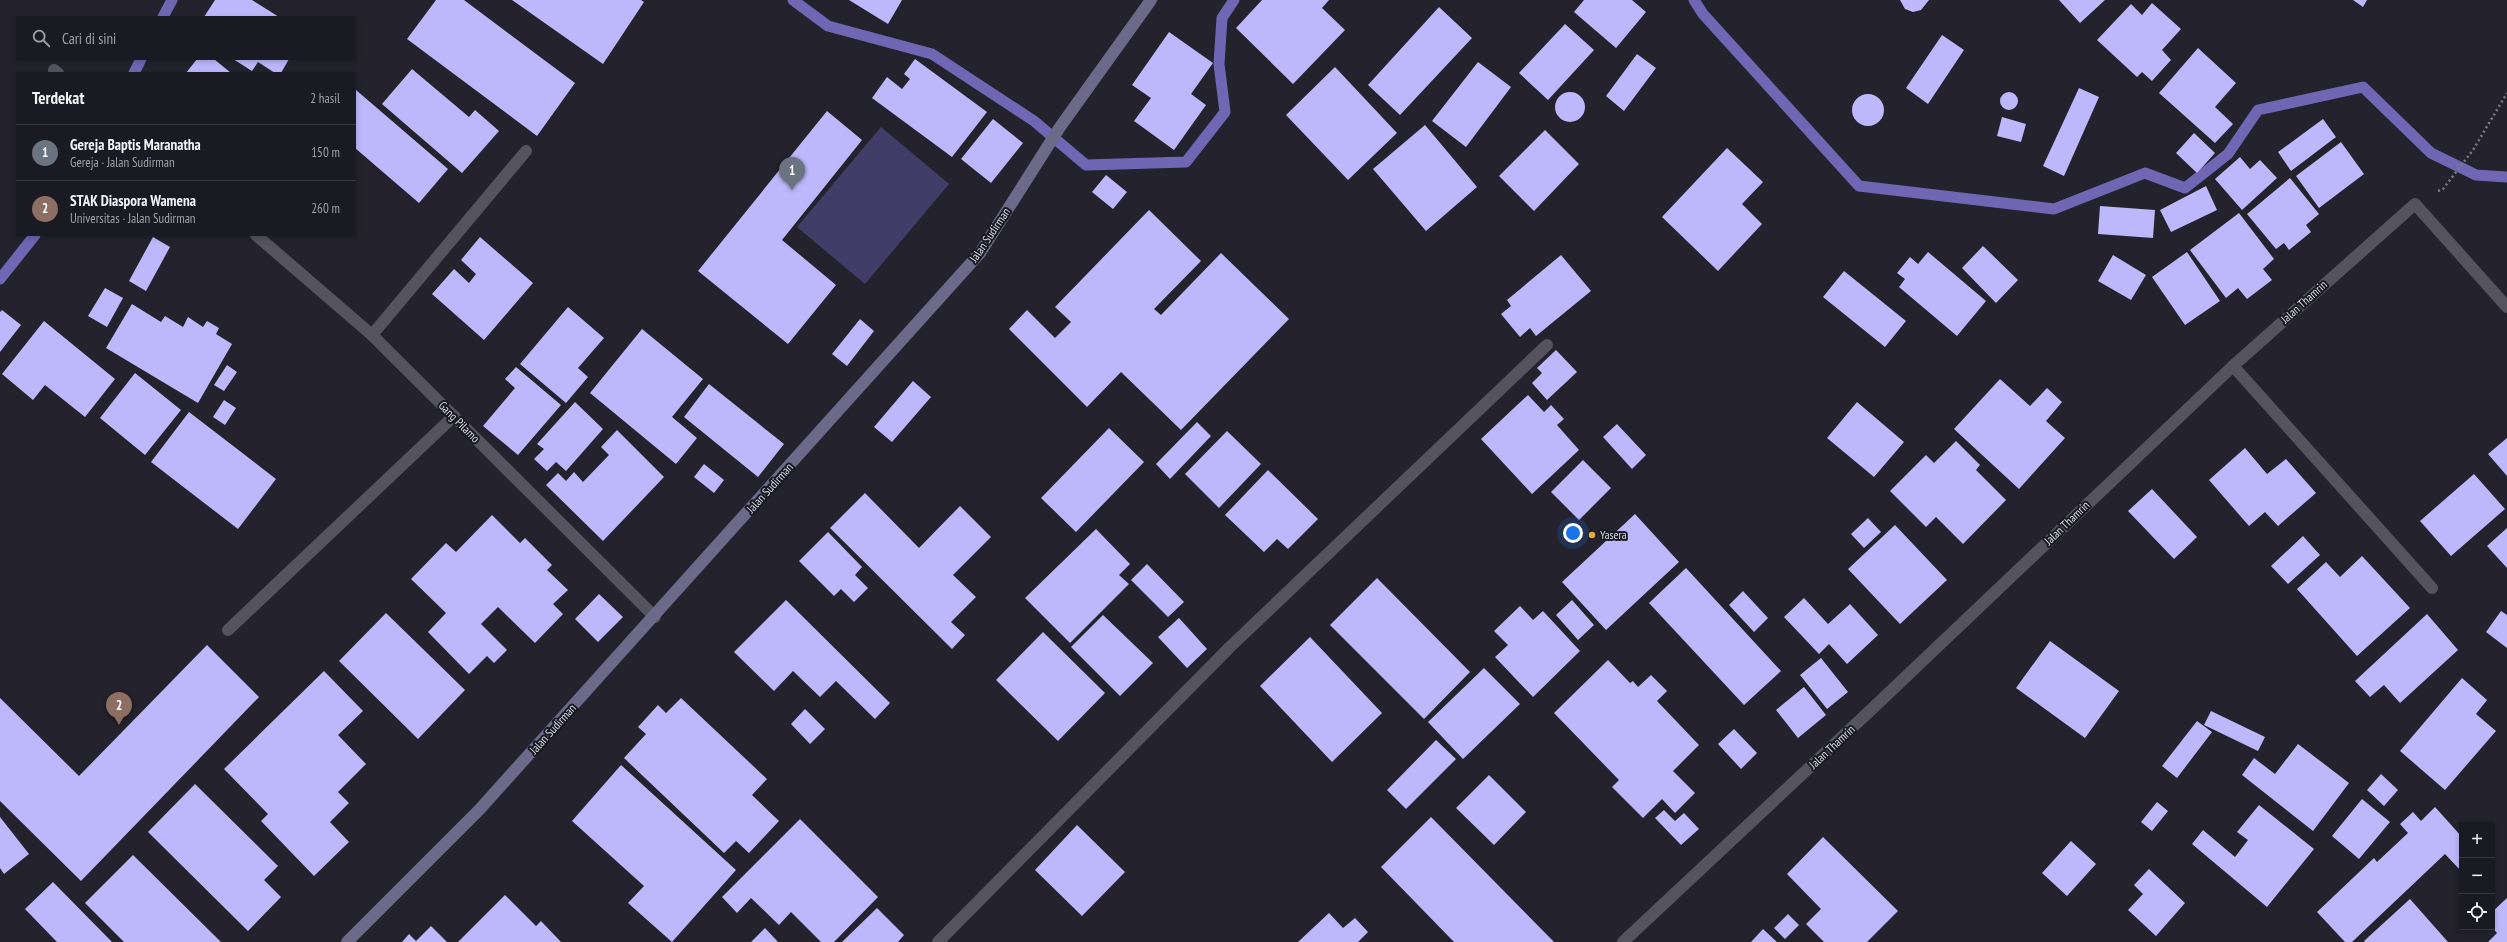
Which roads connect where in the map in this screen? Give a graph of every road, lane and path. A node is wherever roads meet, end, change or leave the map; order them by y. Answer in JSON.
{"nodes":[{"id":1,"x":1151,"y":0,"type":"edge"},
{"id":2,"x":2507,"y":93,"type":"edge"},
{"id":3,"x":526,"y":151,"type":"dead end"},
{"id":4,"x":2443,"y":189,"type":"dead end"},
{"id":5,"x":257,"y":236,"type":"edge"},
{"id":6,"x":2507,"y":307,"type":"edge"},
{"id":7,"x":372,"y":335,"type":"junction"},
{"id":8,"x":1547,"y":345,"type":"dead end"},
{"id":9,"x":2232,"y":366,"type":"junction"},
{"id":10,"x":454,"y":416,"type":"junction"},
{"id":11,"x":2432,"y":588,"type":"dead end"},
{"id":12,"x":655,"y":617,"type":"junction"},
{"id":13,"x":228,"y":630,"type":"dead end"},
{"id":14,"x":347,"y":942,"type":"edge"},
{"id":15,"x":939,"y":942,"type":"edge"},
{"id":16,"x":1623,"y":942,"type":"edge"}],
"edges":[{"from":1,"to":12,"type":"street","name":"Jalan Sudirman"},
{"from":2,"to":4,"type":"path"},
{"from":3,"to":7,"type":"street"},
{"from":5,"to":7,"type":"street","name":"Gang Pilamo"},
{"from":6,"to":9,"type":"street","name":"Jalan Thamrin"},
{"from":7,"to":10,"type":"street","name":"Gang Pilamo"},
{"from":8,"to":15,"type":"street"},
{"from":9,"to":11,"type":"street"},
{"from":9,"to":16,"type":"street","name":"Jalan Thamrin"},
{"from":10,"to":12,"type":"street","name":"Gang Pilamo"},
{"from":10,"to":13,"type":"street"},
{"from":12,"to":14,"type":"street","name":"Jalan Sudirman"}]}
